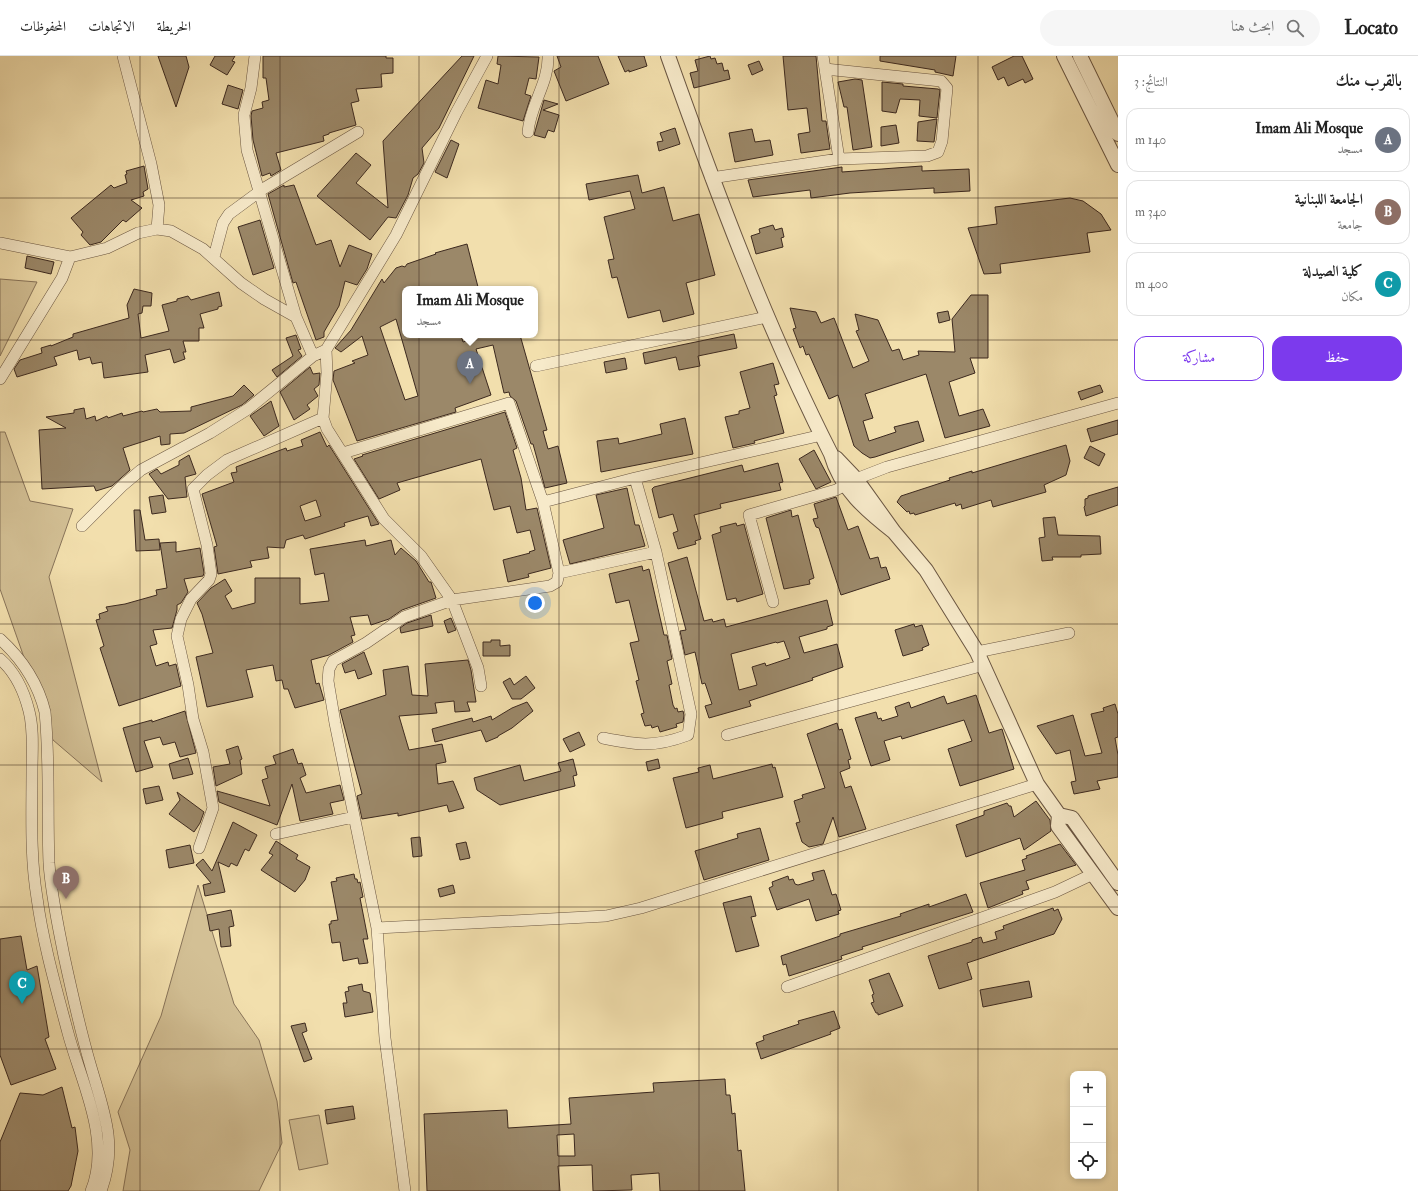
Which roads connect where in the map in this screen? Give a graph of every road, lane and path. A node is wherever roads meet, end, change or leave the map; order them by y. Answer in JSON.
{"nodes":[{"id":1,"x":123,"y":56,"type":"edge"},
{"id":2,"x":255,"y":56,"type":"edge"},
{"id":3,"x":487,"y":56,"type":"edge"},
{"id":4,"x":548,"y":56,"type":"edge"},
{"id":5,"x":668,"y":56,"type":"edge"},
{"id":6,"x":823,"y":56,"type":"edge"},
{"id":7,"x":1064,"y":56,"type":"edge"},
{"id":8,"x":1080,"y":56,"type":"edge"},
{"id":9,"x":825,"y":69,"type":"junction"},
{"id":10,"x":358,"y":132,"type":"dead end"},
{"id":11,"x":528,"y":132,"type":"dead end"},
{"id":12,"x":1118,"y":134,"type":"edge"},
{"id":13,"x":839,"y":159,"type":"junction"},
{"id":14,"x":1118,"y":165,"type":"edge"},
{"id":15,"x":712,"y":178,"type":"junction"},
{"id":16,"x":258,"y":192,"type":"junction"},
{"id":17,"x":157,"y":229,"type":"junction"},
{"id":18,"x":0,"y":243,"type":"edge"},
{"id":19,"x":214,"y":257,"type":"junction"},
{"id":20,"x":70,"y":258,"type":"junction"},
{"id":21,"x":296,"y":317,"type":"junction"},
{"id":22,"x":767,"y":317,"type":"junction"},
{"id":23,"x":326,"y":350,"type":"junction"},
{"id":24,"x":313,"y":356,"type":"junction"},
{"id":25,"x":536,"y":366,"type":"dead end"},
{"id":26,"x":0,"y":379,"type":"edge"},
{"id":27,"x":1118,"y":403,"type":"edge"},
{"id":28,"x":323,"y":418,"type":"junction"},
{"id":29,"x":822,"y":435,"type":"junction"},
{"id":30,"x":343,"y":453,"type":"junction"},
{"id":31,"x":635,"y":478,"type":"junction"},
{"id":32,"x":851,"y":482,"type":"junction"},
{"id":33,"x":543,"y":502,"type":"junction"},
{"id":34,"x":82,"y":526,"type":"dead end"},
{"id":35,"x":656,"y":552,"type":"junction"},
{"id":36,"x":559,"y":573,"type":"junction"},
{"id":37,"x":452,"y":600,"type":"junction"},
{"id":38,"x":773,"y":602,"type":"dead end"},
{"id":39,"x":1069,"y":633,"type":"dead end"},
{"id":40,"x":0,"y":639,"type":"edge"},
{"id":41,"x":977,"y":652,"type":"junction"},
{"id":42,"x":0,"y":659,"type":"edge"},
{"id":43,"x":984,"y":665,"type":"junction"},
{"id":44,"x":481,"y":686,"type":"dead end"},
{"id":45,"x":727,"y":735,"type":"dead end"},
{"id":46,"x":603,"y":738,"type":"dead end"},
{"id":47,"x":1037,"y":784,"type":"junction"},
{"id":48,"x":1059,"y":815,"type":"junction"},
{"id":49,"x":354,"y":817,"type":"junction"},
{"id":50,"x":276,"y":834,"type":"dead end"},
{"id":51,"x":199,"y":848,"type":"dead end"},
{"id":52,"x":1093,"y":874,"type":"junction"},
{"id":53,"x":1118,"y":883,"type":"edge"},
{"id":54,"x":1118,"y":908,"type":"edge"},
{"id":55,"x":56,"y":916,"type":"junction"},
{"id":56,"x":41,"y":920,"type":"junction"},
{"id":57,"x":377,"y":928,"type":"junction"},
{"id":58,"x":787,"y":987,"type":"dead end"},
{"id":59,"x":92,"y":1191,"type":"edge"},
{"id":60,"x":101,"y":1191,"type":"edge"},
{"id":61,"x":405,"y":1191,"type":"edge"}],
"edges":[{"from":1,"to":17,"type":"street"},
{"from":2,"to":16,"type":"street"},
{"from":3,"to":23,"type":"street"},
{"from":4,"to":11,"type":"street"},
{"from":5,"to":15,"type":"street"},
{"from":6,"to":9,"type":"street"},
{"from":7,"to":14,"type":"street"},
{"from":8,"to":12,"type":"street"},
{"from":9,"to":13,"type":"street"},
{"from":9,"to":13,"type":"street"},
{"from":10,"to":16,"type":"street"},
{"from":13,"to":15,"type":"street"},
{"from":15,"to":22,"type":"street"},
{"from":16,"to":19,"type":"street"},
{"from":16,"to":21,"type":"street"},
{"from":17,"to":19,"type":"street"},
{"from":17,"to":20,"type":"street"},
{"from":18,"to":20,"type":"street"},
{"from":19,"to":21,"type":"street"},
{"from":20,"to":26,"type":"street"},
{"from":21,"to":24,"type":"street"},
{"from":22,"to":25,"type":"street"},
{"from":22,"to":29,"type":"street"},
{"from":23,"to":24,"type":"street"},
{"from":23,"to":28,"type":"street"},
{"from":24,"to":34,"type":"street"},
{"from":27,"to":32,"type":"street"},
{"from":28,"to":30,"type":"street"},
{"from":28,"to":51,"type":"street"},
{"from":29,"to":31,"type":"street"},
{"from":29,"to":32,"type":"street"},
{"from":30,"to":33,"type":"street"},
{"from":30,"to":37,"type":"street"},
{"from":31,"to":33,"type":"street"},
{"from":31,"to":35,"type":"street"},
{"from":32,"to":38,"type":"street"},
{"from":32,"to":41,"type":"street"},
{"from":33,"to":36,"type":"street"},
{"from":35,"to":36,"type":"street"},
{"from":35,"to":46,"type":"street"},
{"from":36,"to":37,"type":"street"},
{"from":37,"to":44,"type":"street"},
{"from":37,"to":49,"type":"street"},
{"from":39,"to":41,"type":"street"},
{"from":40,"to":55,"type":"street"},
{"from":41,"to":43,"type":"street"},
{"from":42,"to":56,"type":"street"},
{"from":43,"to":45,"type":"street"},
{"from":43,"to":47,"type":"street"},
{"from":47,"to":48,"type":"street"},
{"from":47,"to":57,"type":"street"},
{"from":48,"to":52,"type":"street"},
{"from":48,"to":53,"type":"street"},
{"from":49,"to":50,"type":"street"},
{"from":49,"to":57,"type":"street"},
{"from":52,"to":54,"type":"street"},
{"from":52,"to":58,"type":"street"},
{"from":55,"to":56,"type":"street"},
{"from":55,"to":60,"type":"street"},
{"from":56,"to":59,"type":"street"},
{"from":57,"to":61,"type":"street"}]}
